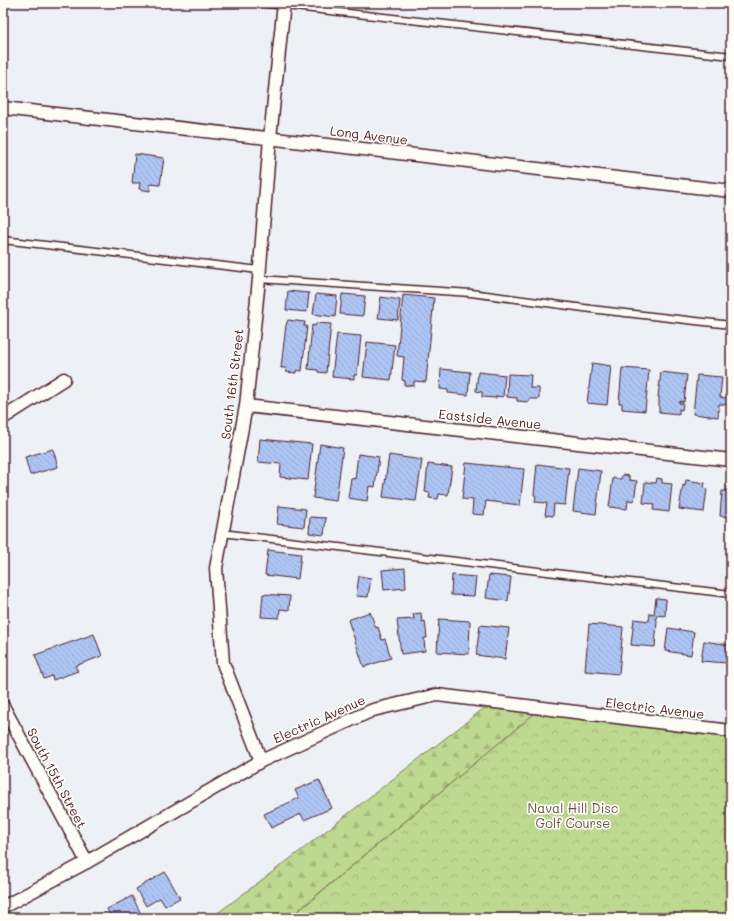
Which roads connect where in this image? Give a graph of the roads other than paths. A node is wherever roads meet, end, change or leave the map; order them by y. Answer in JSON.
{"nodes":[{"id":1,"x":259,"y":3,"type":"edge"},
{"id":2,"x":284,"y":5,"type":"edge"},
{"id":3,"x":731,"y":56,"type":"edge"},
{"id":4,"x":3,"y":108,"type":"edge"},
{"id":5,"x":270,"y":138,"type":"junction"},
{"id":6,"x":731,"y":191,"type":"edge"},
{"id":7,"x":3,"y":240,"type":"edge"},
{"id":8,"x":259,"y":275,"type":"junction"},
{"id":9,"x":731,"y":326,"type":"edge"},
{"id":10,"x":64,"y":379,"type":"dead end"},
{"id":11,"x":246,"y":406,"type":"junction"},
{"id":12,"x":3,"y":418,"type":"edge"},
{"id":13,"x":731,"y":460,"type":"edge"},
{"id":14,"x":222,"y":533,"type":"junction"},
{"id":15,"x":731,"y":594,"type":"edge"},
{"id":16,"x":3,"y":706,"type":"edge"},
{"id":17,"x":731,"y":731,"type":"edge"},
{"id":18,"x":261,"y":761,"type":"junction"},
{"id":19,"x":87,"y":862,"type":"junction"},
{"id":20,"x":3,"y":907,"type":"edge"}],
"edges":[{"from":1,"to":2,"type":"lane"},
{"from":2,"to":3,"type":"lane"},
{"from":2,"to":5,"type":"street","name":"South 16th Street"},
{"from":4,"to":5,"type":"street","name":"Long Avenue"},
{"from":5,"to":6,"type":"street","name":"Long Avenue"},
{"from":5,"to":8,"type":"street","name":"South 16th Street"},
{"from":7,"to":8,"type":"lane"},
{"from":8,"to":9,"type":"lane"},
{"from":8,"to":11,"type":"street","name":"South 16th Street"},
{"from":10,"to":12,"type":"street"},
{"from":11,"to":13,"type":"street","name":"Eastside Avenue"},
{"from":11,"to":14,"type":"street","name":"South 16th Street"},
{"from":14,"to":15,"type":"lane"},
{"from":14,"to":18,"type":"street","name":"South 16th Street"},
{"from":16,"to":19,"type":"street","name":"South 15th Street"},
{"from":17,"to":18,"type":"street","name":"Electric Avenue"},
{"from":18,"to":19,"type":"street","name":"Electric Avenue"},
{"from":19,"to":20,"type":"street","name":"Electric Avenue"}]}
